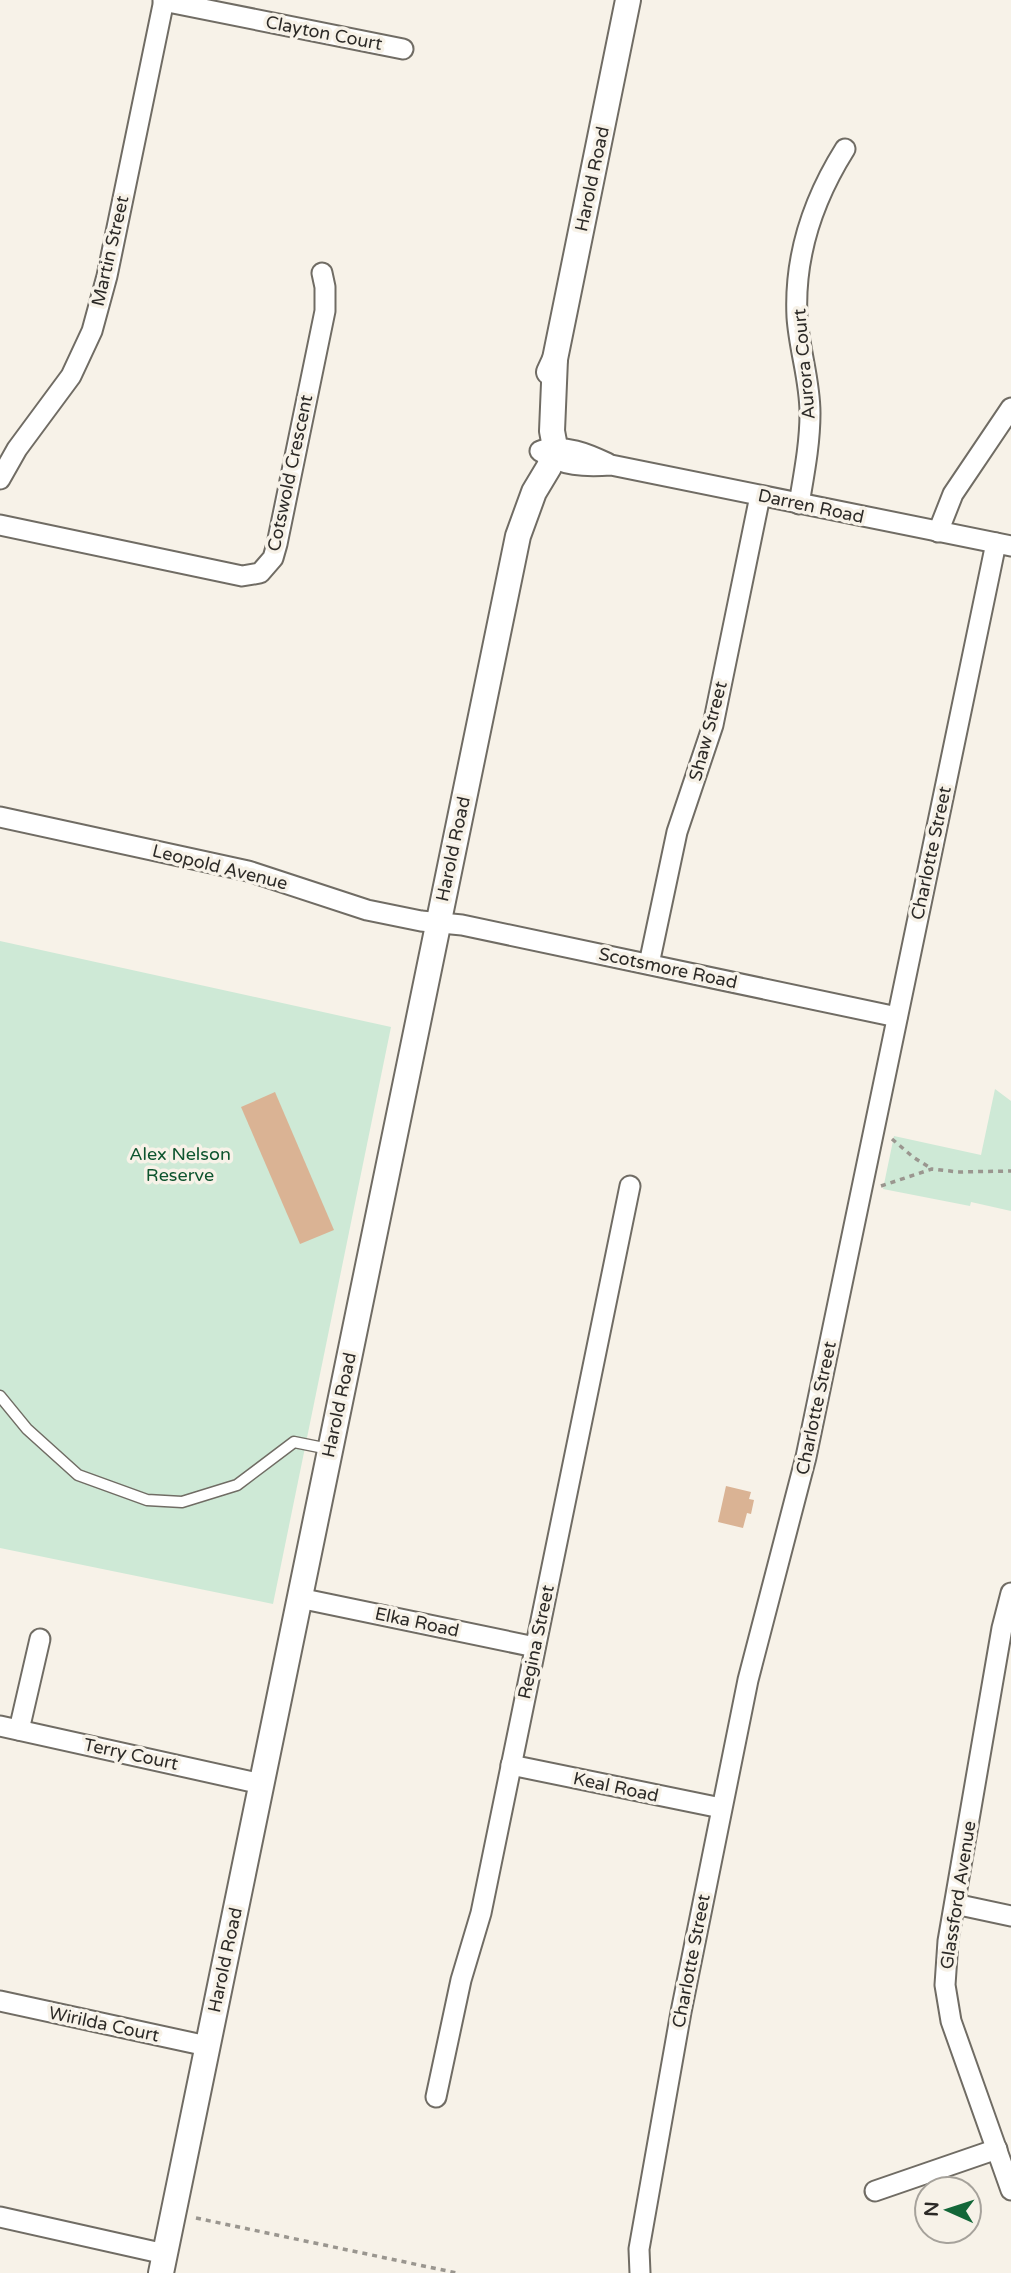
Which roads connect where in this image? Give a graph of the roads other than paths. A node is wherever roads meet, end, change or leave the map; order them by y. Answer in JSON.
{"nodes":[{"id":1,"x":163,"y":0,"type":"edge"},
{"id":2,"x":628,"y":0,"type":"edge"},
{"id":3,"x":403,"y":49,"type":"dead end"},
{"id":4,"x":845,"y":149,"type":"dead end"},
{"id":5,"x":322,"y":273,"type":"dead end"},
{"id":6,"x":1011,"y":408,"type":"edge"},
{"id":7,"x":549,"y":452,"type":"junction"},
{"id":8,"x":0,"y":479,"type":"edge"},
{"id":9,"x":760,"y":496,"type":"junction"},
{"id":10,"x":799,"y":504,"type":"junction"},
{"id":11,"x":0,"y":525,"type":"edge"},
{"id":12,"x":938,"y":532,"type":"junction"},
{"id":13,"x":1003,"y":545,"type":"edge"},
{"id":14,"x":0,"y":817,"type":"edge"},
{"id":15,"x":438,"y":922,"type":"junction"},
{"id":16,"x":649,"y":964,"type":"junction"},
{"id":17,"x":897,"y":1017,"type":"junction"},
{"id":18,"x":630,"y":1186,"type":"dead end"},
{"id":19,"x":0,"y":1396,"type":"edge"},
{"id":20,"x":330,"y":1449,"type":"junction"},
{"id":21,"x":1011,"y":1593,"type":"edge"},
{"id":22,"x":299,"y":1598,"type":"junction"},
{"id":23,"x":40,"y":1639,"type":"dead end"},
{"id":24,"x":535,"y":1647,"type":"junction"},
{"id":25,"x":9,"y":1728,"type":"edge"},
{"id":26,"x":511,"y":1765,"type":"junction"},
{"id":27,"x":262,"y":1784,"type":"junction"},
{"id":28,"x":722,"y":1808,"type":"junction"},
{"id":29,"x":955,"y":1904,"type":"junction"},
{"id":30,"x":1011,"y":1916,"type":"edge"},
{"id":31,"x":0,"y":2001,"type":"edge"},
{"id":32,"x":207,"y":2046,"type":"junction"},
{"id":33,"x":436,"y":2097,"type":"dead end"},
{"id":34,"x":997,"y":2149,"type":"junction"},
{"id":35,"x":1011,"y":2190,"type":"edge"},
{"id":36,"x":875,"y":2191,"type":"dead end"},
{"id":37,"x":0,"y":2217,"type":"edge"},
{"id":38,"x":163,"y":2264,"type":"edge"},
{"id":39,"x":640,"y":2273,"type":"edge"}],
"edges":[{"from":1,"to":3,"type":"street","name":"Clayton Court"},
{"from":1,"to":8,"type":"street","name":"Martin Street"},
{"from":2,"to":7,"type":"street","name":"Harold Road"},
{"from":4,"to":10,"type":"street","name":"Aurora Court"},
{"from":5,"to":11,"type":"street","name":"Cotswold Crescent"},
{"from":6,"to":12,"type":"street"},
{"from":7,"to":9,"type":"street","name":"Darren Road"},
{"from":7,"to":15,"type":"street","name":"Harold Road"},
{"from":9,"to":10,"type":"street","name":"Darren Road"},
{"from":9,"to":16,"type":"street","name":"Shaw Street"},
{"from":10,"to":12,"type":"street","name":"Darren Road"},
{"from":12,"to":13,"type":"street","name":"Darren Road"},
{"from":13,"to":17,"type":"street","name":"Charlotte Street"},
{"from":14,"to":15,"type":"street","name":"Leopold Avenue"},
{"from":15,"to":16,"type":"street","name":"Scotsmore Road"},
{"from":15,"to":20,"type":"street","name":"Harold Road"},
{"from":16,"to":17,"type":"street","name":"Scotsmore Road"},
{"from":17,"to":28,"type":"street","name":"Charlotte Street"},
{"from":18,"to":24,"type":"street","name":"Regina Street"},
{"from":19,"to":20,"type":"lane"},
{"from":20,"to":22,"type":"street","name":"Harold Road"},
{"from":21,"to":29,"type":"street","name":"Glassford Avenue"},
{"from":22,"to":24,"type":"street","name":"Elka Road"},
{"from":22,"to":27,"type":"street","name":"Harold Road"},
{"from":23,"to":25,"type":"street"},
{"from":24,"to":26,"type":"street","name":"Regina Street"},
{"from":25,"to":27,"type":"street","name":"Terry Court"},
{"from":26,"to":28,"type":"street","name":"Keal Road"},
{"from":26,"to":33,"type":"street","name":"Regina Street"},
{"from":27,"to":32,"type":"street","name":"Harold Road"},
{"from":28,"to":39,"type":"street","name":"Charlotte Street"},
{"from":29,"to":30,"type":"street"},
{"from":29,"to":34,"type":"street","name":"Glassford Avenue"},
{"from":31,"to":32,"type":"street","name":"Wirilda Court"},
{"from":32,"to":38,"type":"street","name":"Harold Road"},
{"from":34,"to":35,"type":"street","name":"Glassford Avenue"},
{"from":34,"to":36,"type":"street"},
{"from":37,"to":38,"type":"street"}]}
